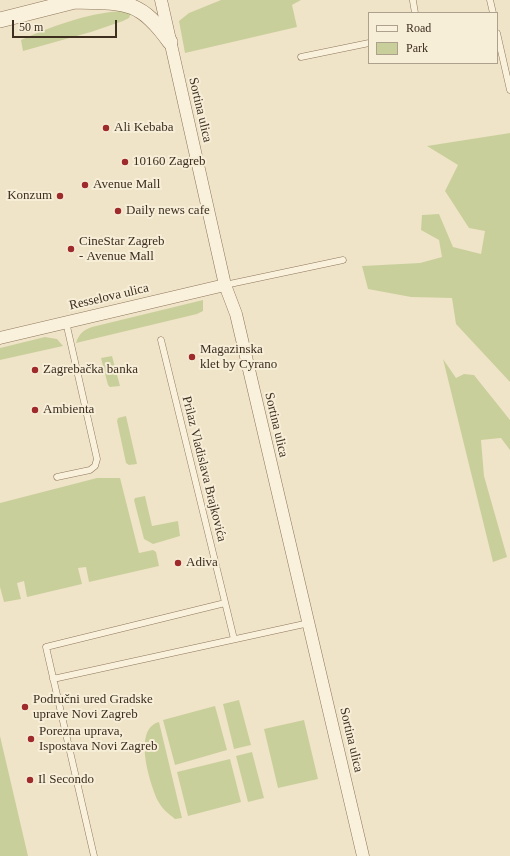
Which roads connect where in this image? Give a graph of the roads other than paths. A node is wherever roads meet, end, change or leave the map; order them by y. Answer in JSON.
{"nodes":[{"id":1,"x":76,"y":0,"type":"edge"},
{"id":2,"x":161,"y":0,"type":"edge"},
{"id":3,"x":490,"y":0,"type":"edge"},
{"id":4,"x":413,"y":1,"type":"dead end"},
{"id":5,"x":415,"y":12,"type":"edge"},
{"id":6,"x":492,"y":12,"type":"edge"},
{"id":7,"x":0,"y":20,"type":"edge"},
{"id":8,"x":498,"y":37,"type":"edge"},
{"id":9,"x":170,"y":42,"type":"junction"},
{"id":10,"x":368,"y":43,"type":"edge"},
{"id":11,"x":301,"y":57,"type":"dead end"},
{"id":12,"x":510,"y":90,"type":"edge"},
{"id":13,"x":343,"y":260,"type":"dead end"},
{"id":14,"x":225,"y":285,"type":"junction"},
{"id":15,"x":66,"y":322,"type":"junction"},
{"id":16,"x":0,"y":338,"type":"edge"},
{"id":17,"x":161,"y":340,"type":"dead end"},
{"id":18,"x":57,"y":477,"type":"dead end"},
{"id":19,"x":225,"y":603,"type":"junction"},
{"id":20,"x":309,"y":623,"type":"junction"},
{"id":21,"x":234,"y":640,"type":"junction"},
{"id":22,"x":53,"y":679,"type":"junction"},
{"id":23,"x":94,"y":856,"type":"edge"},
{"id":24,"x":363,"y":856,"type":"edge"}],
"edges":[{"from":1,"to":7,"type":"street"},
{"from":1,"to":9,"type":"street"},
{"from":2,"to":9,"type":"street","name":"Sortina ulica"},
{"from":3,"to":6,"type":"lane"},
{"from":4,"to":5,"type":"lane"},
{"from":8,"to":12,"type":"lane"},
{"from":9,"to":14,"type":"street","name":"Sortina ulica"},
{"from":10,"to":11,"type":"lane"},
{"from":13,"to":14,"type":"lane"},
{"from":14,"to":15,"type":"street","name":"Resselova ulica"},
{"from":14,"to":20,"type":"street","name":"Sortina ulica"},
{"from":15,"to":16,"type":"street","name":"Resselova ulica"},
{"from":15,"to":18,"type":"lane"},
{"from":17,"to":19,"type":"lane","name":"Prilaz Vladislava Brajkovića"},
{"from":19,"to":21,"type":"lane","name":"Prilaz Vladislava Brajkovića"},
{"from":19,"to":22,"type":"lane"},
{"from":20,"to":21,"type":"lane"},
{"from":20,"to":24,"type":"street","name":"Sortina ulica"},
{"from":21,"to":22,"type":"lane"},
{"from":22,"to":23,"type":"lane"}]}
